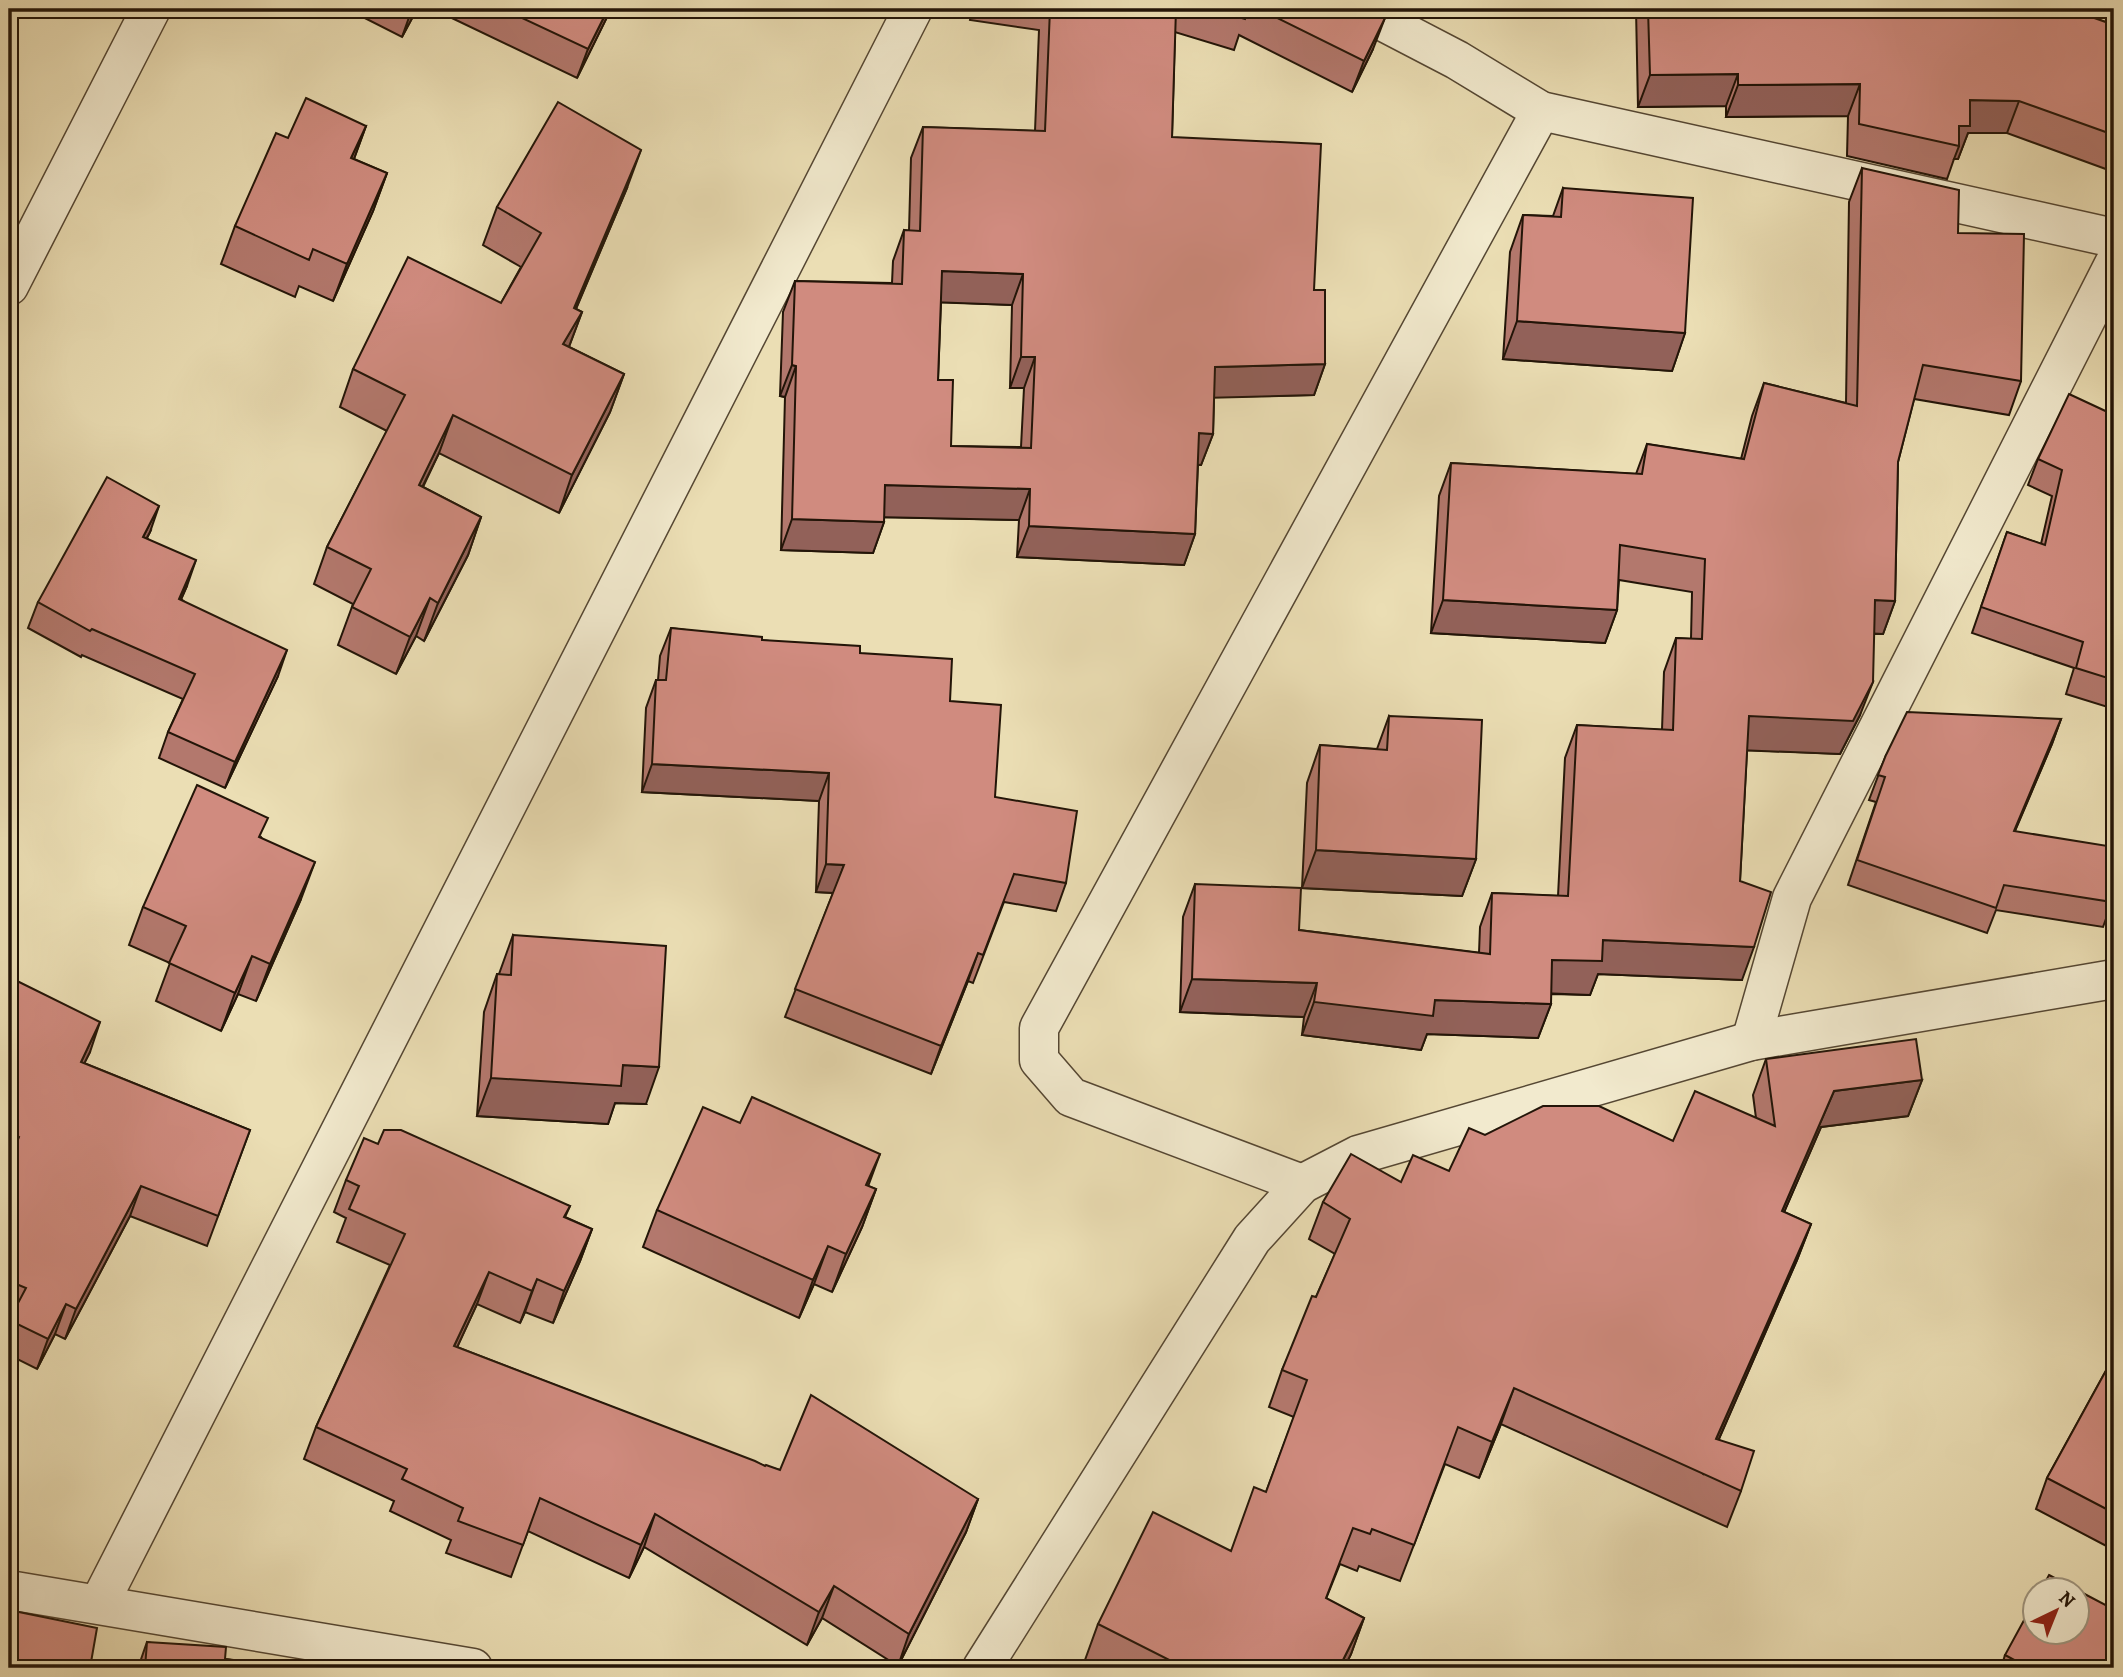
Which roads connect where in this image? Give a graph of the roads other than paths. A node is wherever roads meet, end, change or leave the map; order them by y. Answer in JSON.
{"nodes":[{"id":1,"x":151,"y":9,"type":"edge"},
{"id":2,"x":914,"y":9,"type":"edge"},
{"id":3,"x":1359,"y":9,"type":"edge"},
{"id":4,"x":1541,"y":111,"type":"junction"},
{"id":5,"x":2114,"y":238,"type":"edge"},
{"id":6,"x":2114,"y":264,"type":"edge"},
{"id":7,"x":9,"y":286,"type":"edge"},
{"id":8,"x":2114,"y":979,"type":"edge"},
{"id":9,"x":1751,"y":1041,"type":"junction"},
{"id":10,"x":1302,"y":1184,"type":"junction"},
{"id":11,"x":9,"y":1590,"type":"edge"},
{"id":12,"x":99,"y":1604,"type":"junction"},
{"id":13,"x":472,"y":1668,"type":"edge"},
{"id":14,"x":982,"y":1668,"type":"edge"}],
"edges":[{"from":1,"to":7,"type":"street"},
{"from":2,"to":12,"type":"street"},
{"from":3,"to":4,"type":"street"},
{"from":4,"to":5,"type":"street"},
{"from":4,"to":10,"type":"street"},
{"from":6,"to":9,"type":"street"},
{"from":8,"to":9,"type":"street"},
{"from":9,"to":10,"type":"street"},
{"from":10,"to":14,"type":"street"},
{"from":11,"to":12,"type":"street"},
{"from":12,"to":13,"type":"street"}]}
